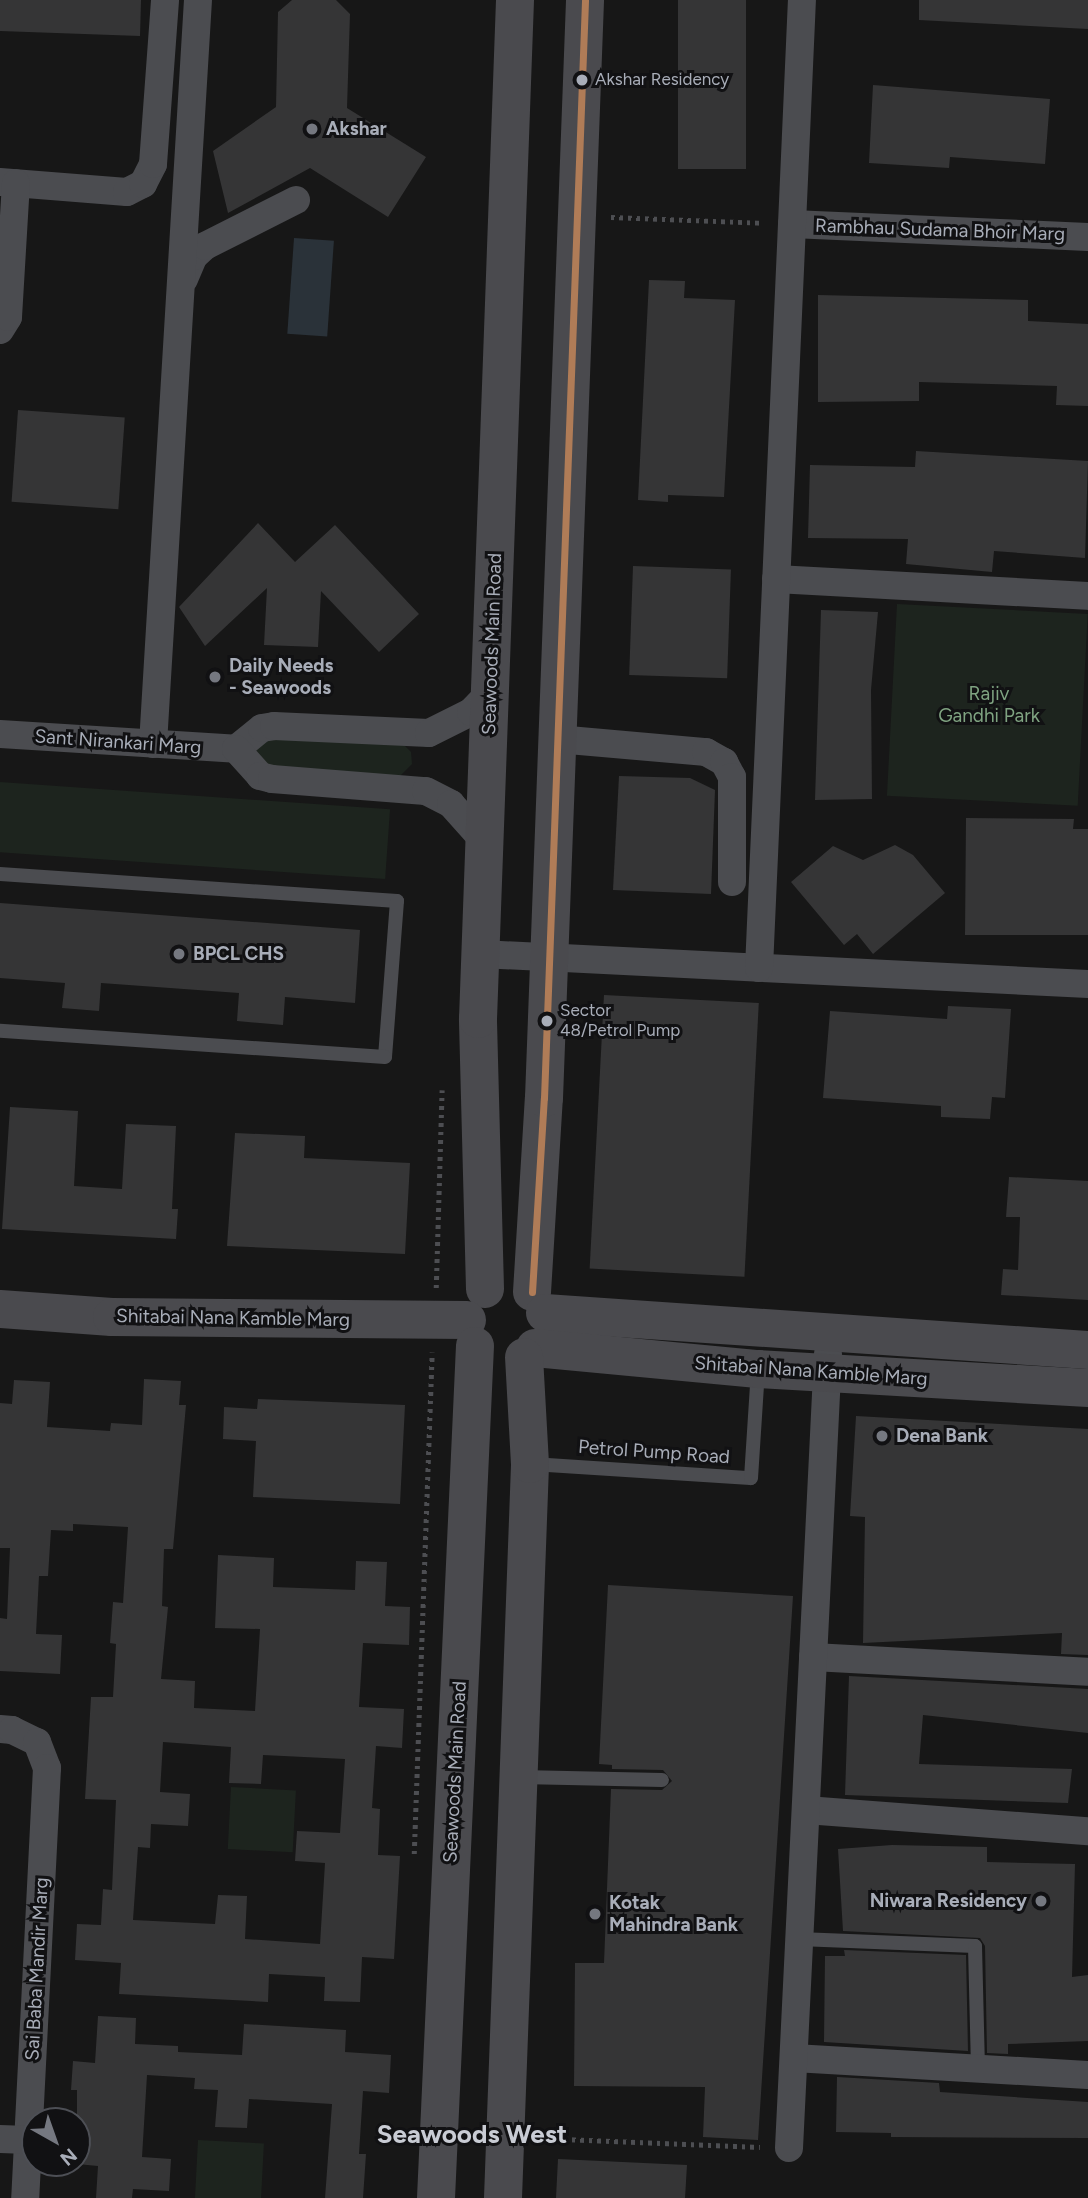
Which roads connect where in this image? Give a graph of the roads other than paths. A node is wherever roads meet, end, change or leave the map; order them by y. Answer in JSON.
{"nodes":[{"id":1,"x":165,"y":0,"type":"edge"},
{"id":2,"x":198,"y":0,"type":"edge"},
{"id":3,"x":515,"y":0,"type":"edge"},
{"id":4,"x":585,"y":0,"type":"edge"},
{"id":5,"x":803,"y":0,"type":"edge"},
{"id":6,"x":8,"y":182,"type":"edge"},
{"id":7,"x":296,"y":200,"type":"dead end"},
{"id":8,"x":792,"y":224,"type":"junction"},
{"id":9,"x":1088,"y":237,"type":"edge"},
{"id":10,"x":180,"y":288,"type":"junction"},
{"id":11,"x":0,"y":330,"type":"edge"},
{"id":12,"x":776,"y":579,"type":"junction"},
{"id":13,"x":1088,"y":596,"type":"edge"},
{"id":14,"x":490,"y":692,"type":"junction"},
{"id":15,"x":0,"y":734,"type":"edge"},
{"id":16,"x":557,"y":739,"type":"junction"},
{"id":17,"x":153,"y":744,"type":"junction"},
{"id":18,"x":236,"y":749,"type":"junction"},
{"id":19,"x":485,"y":842,"type":"junction"},
{"id":20,"x":0,"y":874,"type":"edge"},
{"id":21,"x":732,"y":882,"type":"dead end"},
{"id":22,"x":481,"y":954,"type":"junction"},
{"id":23,"x":549,"y":958,"type":"junction"},
{"id":24,"x":759,"y":968,"type":"junction"},
{"id":25,"x":1088,"y":984,"type":"edge"},
{"id":26,"x":0,"y":1031,"type":"edge"},
{"id":27,"x":0,"y":1309,"type":"edge"},
{"id":28,"x":465,"y":1319,"type":"junction"},
{"id":29,"x":534,"y":1327,"type":"junction"},
{"id":30,"x":829,"y":1331,"type":"junction"},
{"id":31,"x":1088,"y":1350,"type":"edge"},
{"id":32,"x":758,"y":1369,"type":"junction"},
{"id":33,"x":827,"y":1374,"type":"junction"},
{"id":34,"x":1088,"y":1388,"type":"edge"},
{"id":35,"x":530,"y":1464,"type":"junction"},
{"id":36,"x":813,"y":1657,"type":"junction"},
{"id":37,"x":1088,"y":1672,"type":"edge"},
{"id":38,"x":0,"y":1729,"type":"edge"},
{"id":39,"x":519,"y":1777,"type":"junction"},
{"id":40,"x":662,"y":1780,"type":"dead end"},
{"id":41,"x":806,"y":1810,"type":"junction"},
{"id":42,"x":1088,"y":1830,"type":"edge"},
{"id":43,"x":799,"y":1939,"type":"junction"},
{"id":44,"x":794,"y":2058,"type":"junction"},
{"id":45,"x":978,"y":2069,"type":"junction"},
{"id":46,"x":1088,"y":2076,"type":"edge"},
{"id":47,"x":30,"y":2107,"type":"edge"},
{"id":48,"x":0,"y":2139,"type":"edge"},
{"id":49,"x":21,"y":2140,"type":"edge"},
{"id":50,"x":789,"y":2148,"type":"road end"},
{"id":51,"x":26,"y":2177,"type":"edge"},
{"id":52,"x":25,"y":2198,"type":"edge"},
{"id":53,"x":436,"y":2198,"type":"edge"},
{"id":54,"x":503,"y":2198,"type":"edge"}],
"edges":[{"from":1,"to":6,"type":"street"},
{"from":2,"to":10,"type":"street"},
{"from":3,"to":14,"type":"main road","name":"Seawoods Main Road"},
{"from":4,"to":16,"type":"main road"},
{"from":5,"to":8,"type":"street"},
{"from":6,"to":11,"type":"street"},
{"from":7,"to":10,"type":"street"},
{"from":8,"to":9,"type":"street","name":"Rambhau Sudama Bhoir Marg"},
{"from":8,"to":12,"type":"street"},
{"from":10,"to":17,"type":"street"},
{"from":12,"to":13,"type":"street"},
{"from":12,"to":24,"type":"street"},
{"from":14,"to":18,"type":"street"},
{"from":14,"to":19,"type":"main road","name":"Seawoods Main Road"},
{"from":15,"to":17,"type":"street","name":"Sant Nirankari Marg"},
{"from":16,"to":21,"type":"street"},
{"from":16,"to":23,"type":"main road"},
{"from":17,"to":18,"type":"street","name":"Sant Nirankari Marg"},
{"from":18,"to":19,"type":"street"},
{"from":19,"to":22,"type":"main road","name":"Seawoods Main Road"},
{"from":20,"to":26,"type":"lane"},
{"from":22,"to":23,"type":"street"},
{"from":22,"to":28,"type":"main road","name":"Seawoods Main Road"},
{"from":23,"to":24,"type":"street"},
{"from":23,"to":29,"type":"main road"},
{"from":24,"to":25,"type":"street"},
{"from":27,"to":28,"type":"main road","name":"Shitabai Nana Kamble Marg"},
{"from":28,"to":29,"type":"main road"},
{"from":28,"to":29,"type":"main road","name":"Shitabai Nana Kamble Marg"},
{"from":28,"to":53,"type":"main road","name":"Seawoods Main Road"},
{"from":29,"to":30,"type":"main road"},
{"from":29,"to":32,"type":"main road","name":"Shitabai Nana Kamble Marg"},
{"from":29,"to":35,"type":"main road"},
{"from":30,"to":31,"type":"main road"},
{"from":30,"to":33,"type":"street"},
{"from":32,"to":33,"type":"main road","name":"Shitabai Nana Kamble Marg"},
{"from":32,"to":35,"type":"lane","name":"Petrol Pump Road"},
{"from":33,"to":34,"type":"main road","name":"Shitabai Nana Kamble Marg"},
{"from":33,"to":36,"type":"street"},
{"from":35,"to":39,"type":"main road"},
{"from":36,"to":37,"type":"street"},
{"from":36,"to":41,"type":"street"},
{"from":38,"to":47,"type":"street","name":"Sai Baba Mandir Marg"},
{"from":39,"to":40,"type":"lane"},
{"from":39,"to":54,"type":"main road"},
{"from":41,"to":42,"type":"street"},
{"from":41,"to":43,"type":"street"},
{"from":43,"to":44,"type":"street"},
{"from":43,"to":45,"type":"lane"},
{"from":44,"to":45,"type":"street"},
{"from":44,"to":50,"type":"street"},
{"from":45,"to":46,"type":"street"},
{"from":48,"to":49,"type":"street"},
{"from":51,"to":52,"type":"street","name":"Sai Baba Mandir Marg"}]}
